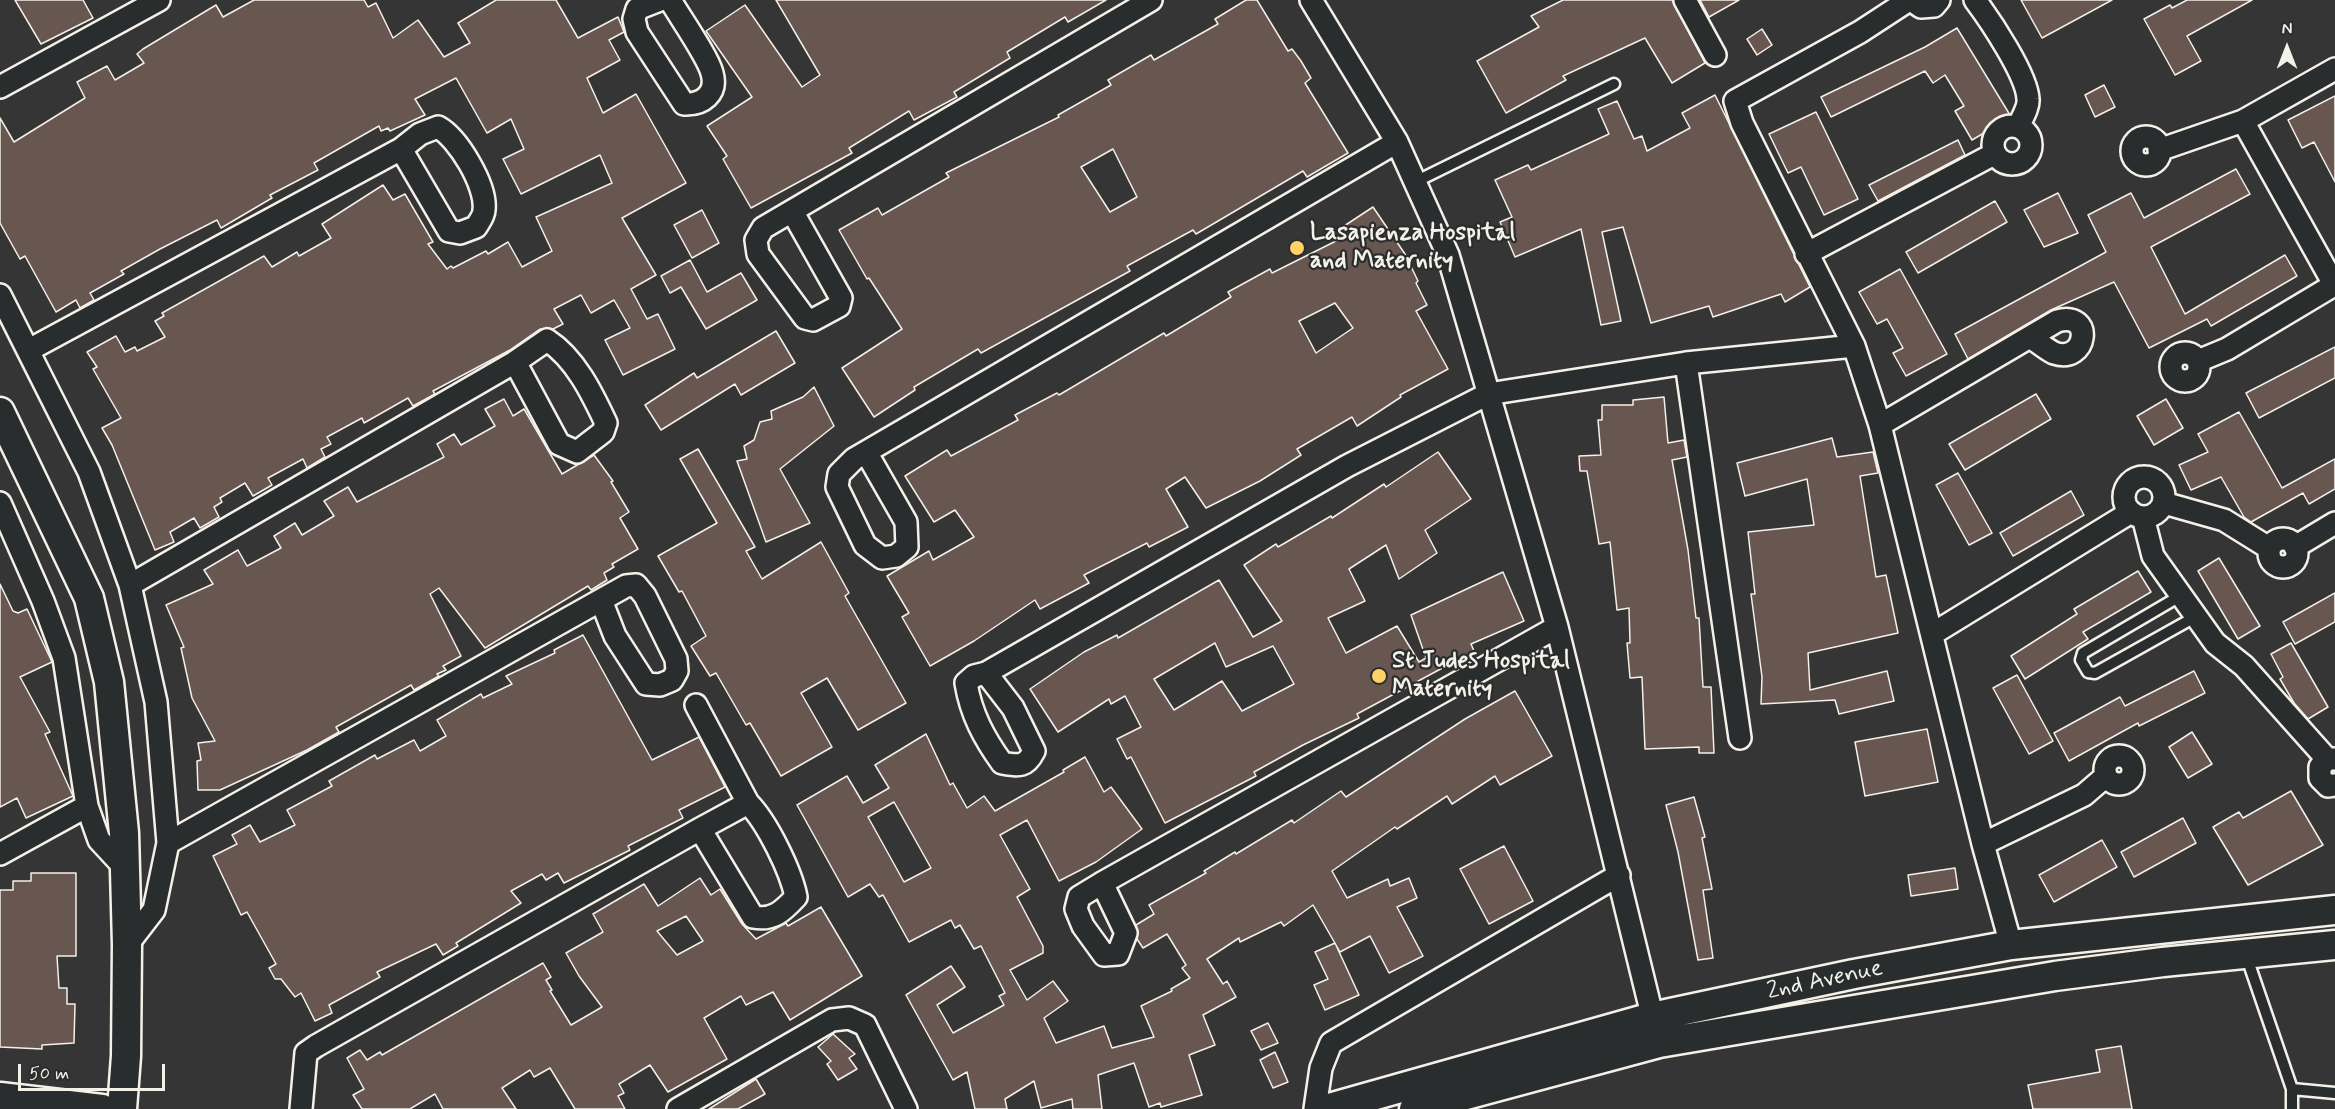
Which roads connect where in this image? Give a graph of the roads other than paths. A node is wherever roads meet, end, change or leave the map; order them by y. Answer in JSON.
{"nodes":[{"id":1,"x":159,"y":0,"type":"edge"},
{"id":2,"x":660,"y":0,"type":"edge"},
{"id":3,"x":670,"y":0,"type":"edge"},
{"id":4,"x":1151,"y":0,"type":"edge"},
{"id":5,"x":1685,"y":0,"type":"edge"},
{"id":6,"x":1910,"y":0,"type":"edge"},
{"id":7,"x":1939,"y":0,"type":"edge"},
{"id":8,"x":1975,"y":0,"type":"edge"},
{"id":9,"x":1312,"y":1,"type":"edge"},
{"id":10,"x":1715,"y":55,"type":"dead end"},
{"id":11,"x":2335,"y":69,"type":"edge"},
{"id":12,"x":1614,"y":84,"type":"dead end"},
{"id":13,"x":0,"y":87,"type":"edge"},
{"id":14,"x":2243,"y":122,"type":"junction"},
{"id":15,"x":2019,"y":125,"type":"junction"},
{"id":16,"x":1397,"y":142,"type":"junction"},
{"id":17,"x":401,"y":149,"type":"junction"},
{"id":18,"x":2159,"y":150,"type":"dead end"},
{"id":19,"x":1994,"y":154,"type":"junction"},
{"id":20,"x":1417,"y":181,"type":"junction"},
{"id":21,"x":792,"y":212,"type":"junction"},
{"id":22,"x":1806,"y":254,"type":"junction"},
{"id":23,"x":2335,"y":286,"type":"edge"},
{"id":24,"x":0,"y":295,"type":"edge"},
{"id":25,"x":2030,"y":337,"type":"dead end"},
{"id":26,"x":1854,"y":346,"type":"junction"},
{"id":27,"x":29,"y":350,"type":"junction"},
{"id":28,"x":515,"y":362,"type":"junction"},
{"id":29,"x":2198,"y":362,"type":"dead end"},
{"id":30,"x":1686,"y":363,"type":"junction"},
{"id":31,"x":1488,"y":394,"type":"junction"},
{"id":32,"x":0,"y":412,"type":"edge"},
{"id":33,"x":1880,"y":425,"type":"junction"},
{"id":34,"x":866,"y":452,"type":"junction"},
{"id":35,"x":0,"y":503,"type":"edge"},
{"id":36,"x":2164,"y":503,"type":"junction"},
{"id":37,"x":2137,"y":514,"type":"junction"},
{"id":38,"x":2335,"y":523,"type":"edge"},
{"id":39,"x":130,"y":585,"type":"junction"},
{"id":40,"x":2180,"y":596,"type":"junction"},
{"id":41,"x":601,"y":600,"type":"junction"},
{"id":42,"x":2195,"y":617,"type":"junction"},
{"id":43,"x":1557,"y":627,"type":"junction"},
{"id":44,"x":1934,"y":633,"type":"junction"},
{"id":45,"x":986,"y":673,"type":"dead end"},
{"id":46,"x":696,"y":705,"type":"dead end"},
{"id":47,"x":1740,"y":738,"type":"dead end"},
{"id":48,"x":2331,"y":759,"type":"edge"},
{"id":49,"x":2106,"y":776,"type":"dead end"},
{"id":50,"x":2335,"y":785,"type":"edge"},
{"id":51,"x":748,"y":803,"type":"junction"},
{"id":52,"x":87,"y":806,"type":"junction"},
{"id":53,"x":700,"y":829,"type":"junction"},
{"id":54,"x":168,"y":843,"type":"junction"},
{"id":55,"x":1983,"y":844,"type":"junction"},
{"id":56,"x":0,"y":854,"type":"edge"},
{"id":57,"x":124,"y":867,"type":"junction"},
{"id":58,"x":1619,"y":875,"type":"junction"},
{"id":59,"x":1102,"y":883,"type":"dead end"},
{"id":60,"x":2335,"y":910,"type":"edge"},
{"id":61,"x":127,"y":945,"type":"junction"},
{"id":62,"x":2011,"y":945,"type":"junction"},
{"id":63,"x":2335,"y":945,"type":"edge"},
{"id":64,"x":2246,"y":954,"type":"junction"},
{"id":65,"x":1656,"y":1030,"type":"junction"},
{"id":66,"x":2292,"y":1089,"type":"junction"},
{"id":67,"x":2335,"y":1093,"type":"edge"},
{"id":68,"x":0,"y":1097,"type":"edge"},
{"id":69,"x":102,"y":1109,"type":"edge"},
{"id":70,"x":122,"y":1109,"type":"edge"},
{"id":71,"x":301,"y":1109,"type":"edge"},
{"id":72,"x":678,"y":1109,"type":"edge"},
{"id":73,"x":906,"y":1109,"type":"edge"},
{"id":74,"x":1315,"y":1109,"type":"edge"},
{"id":75,"x":1326,"y":1109,"type":"edge"},
{"id":76,"x":1414,"y":1109,"type":"edge"},
{"id":77,"x":2292,"y":1109,"type":"edge"}],
"edges":[{"from":1,"to":13,"type":"street"},
{"from":2,"to":3,"type":"street"},
{"from":4,"to":21,"type":"street"},
{"from":5,"to":10,"type":"street"},
{"from":6,"to":7,"type":"street"},
{"from":6,"to":22,"type":"street"},
{"from":8,"to":15,"type":"street"},
{"from":9,"to":16,"type":"street"},
{"from":11,"to":14,"type":"street"},
{"from":12,"to":20,"type":"lane"},
{"from":14,"to":18,"type":"street"},
{"from":14,"to":23,"type":"street"},
{"from":15,"to":19,"type":"street"},
{"from":15,"to":19,"type":"street"},
{"from":16,"to":20,"type":"street"},
{"from":16,"to":34,"type":"street"},
{"from":17,"to":17,"type":"street"},
{"from":17,"to":27,"type":"street"},
{"from":19,"to":22,"type":"street"},
{"from":20,"to":31,"type":"street"},
{"from":21,"to":21,"type":"street"},
{"from":22,"to":26,"type":"street"},
{"from":23,"to":29,"type":"street"},
{"from":24,"to":27,"type":"street"},
{"from":25,"to":33,"type":"street"},
{"from":26,"to":30,"type":"street"},
{"from":26,"to":33,"type":"street"},
{"from":27,"to":39,"type":"street"},
{"from":28,"to":28,"type":"street"},
{"from":28,"to":39,"type":"street"},
{"from":30,"to":31,"type":"street"},
{"from":30,"to":47,"type":"street"},
{"from":31,"to":43,"type":"street"},
{"from":31,"to":45,"type":"street"},
{"from":32,"to":57,"type":"street"},
{"from":33,"to":44,"type":"street"},
{"from":34,"to":34,"type":"street"},
{"from":35,"to":52,"type":"street"},
{"from":36,"to":37,"type":"street"},
{"from":36,"to":37,"type":"street"},
{"from":36,"to":38,"type":"street"},
{"from":37,"to":40,"type":"street"},
{"from":37,"to":44,"type":"street"},
{"from":39,"to":54,"type":"street"},
{"from":40,"to":42,"type":"street"},
{"from":40,"to":42,"type":"lane"},
{"from":41,"to":41,"type":"street"},
{"from":41,"to":54,"type":"street"},
{"from":42,"to":48,"type":"street"},
{"from":43,"to":58,"type":"street"},
{"from":43,"to":59,"type":"street"},
{"from":44,"to":55,"type":"street"},
{"from":46,"to":51,"type":"street"},
{"from":48,"to":50,"type":"street"},
{"from":49,"to":55,"type":"street"},
{"from":51,"to":53,"type":"street"},
{"from":51,"to":53,"type":"street"},
{"from":52,"to":56,"type":"street"},
{"from":52,"to":57,"type":"street"},
{"from":53,"to":71,"type":"street"},
{"from":54,"to":61,"type":"street"},
{"from":55,"to":62,"type":"street"},
{"from":57,"to":61,"type":"street"},
{"from":58,"to":65,"type":"street"},
{"from":58,"to":74,"type":"street"},
{"from":60,"to":62,"type":"street","name":"2nd Avenue"},
{"from":61,"to":70,"type":"street"},
{"from":62,"to":65,"type":"street","name":"2nd Avenue"},
{"from":63,"to":64,"type":"street","name":"2nd Avenue"},
{"from":64,"to":65,"type":"street","name":"2nd Avenue"},
{"from":64,"to":66,"type":"lane"},
{"from":65,"to":75,"type":"street","name":"2nd Avenue"},
{"from":65,"to":76,"type":"street","name":"2nd Avenue"},
{"from":66,"to":67,"type":"lane"},
{"from":66,"to":77,"type":"lane"},
{"from":68,"to":69,"type":"street"},
{"from":72,"to":73,"type":"street"}]}
